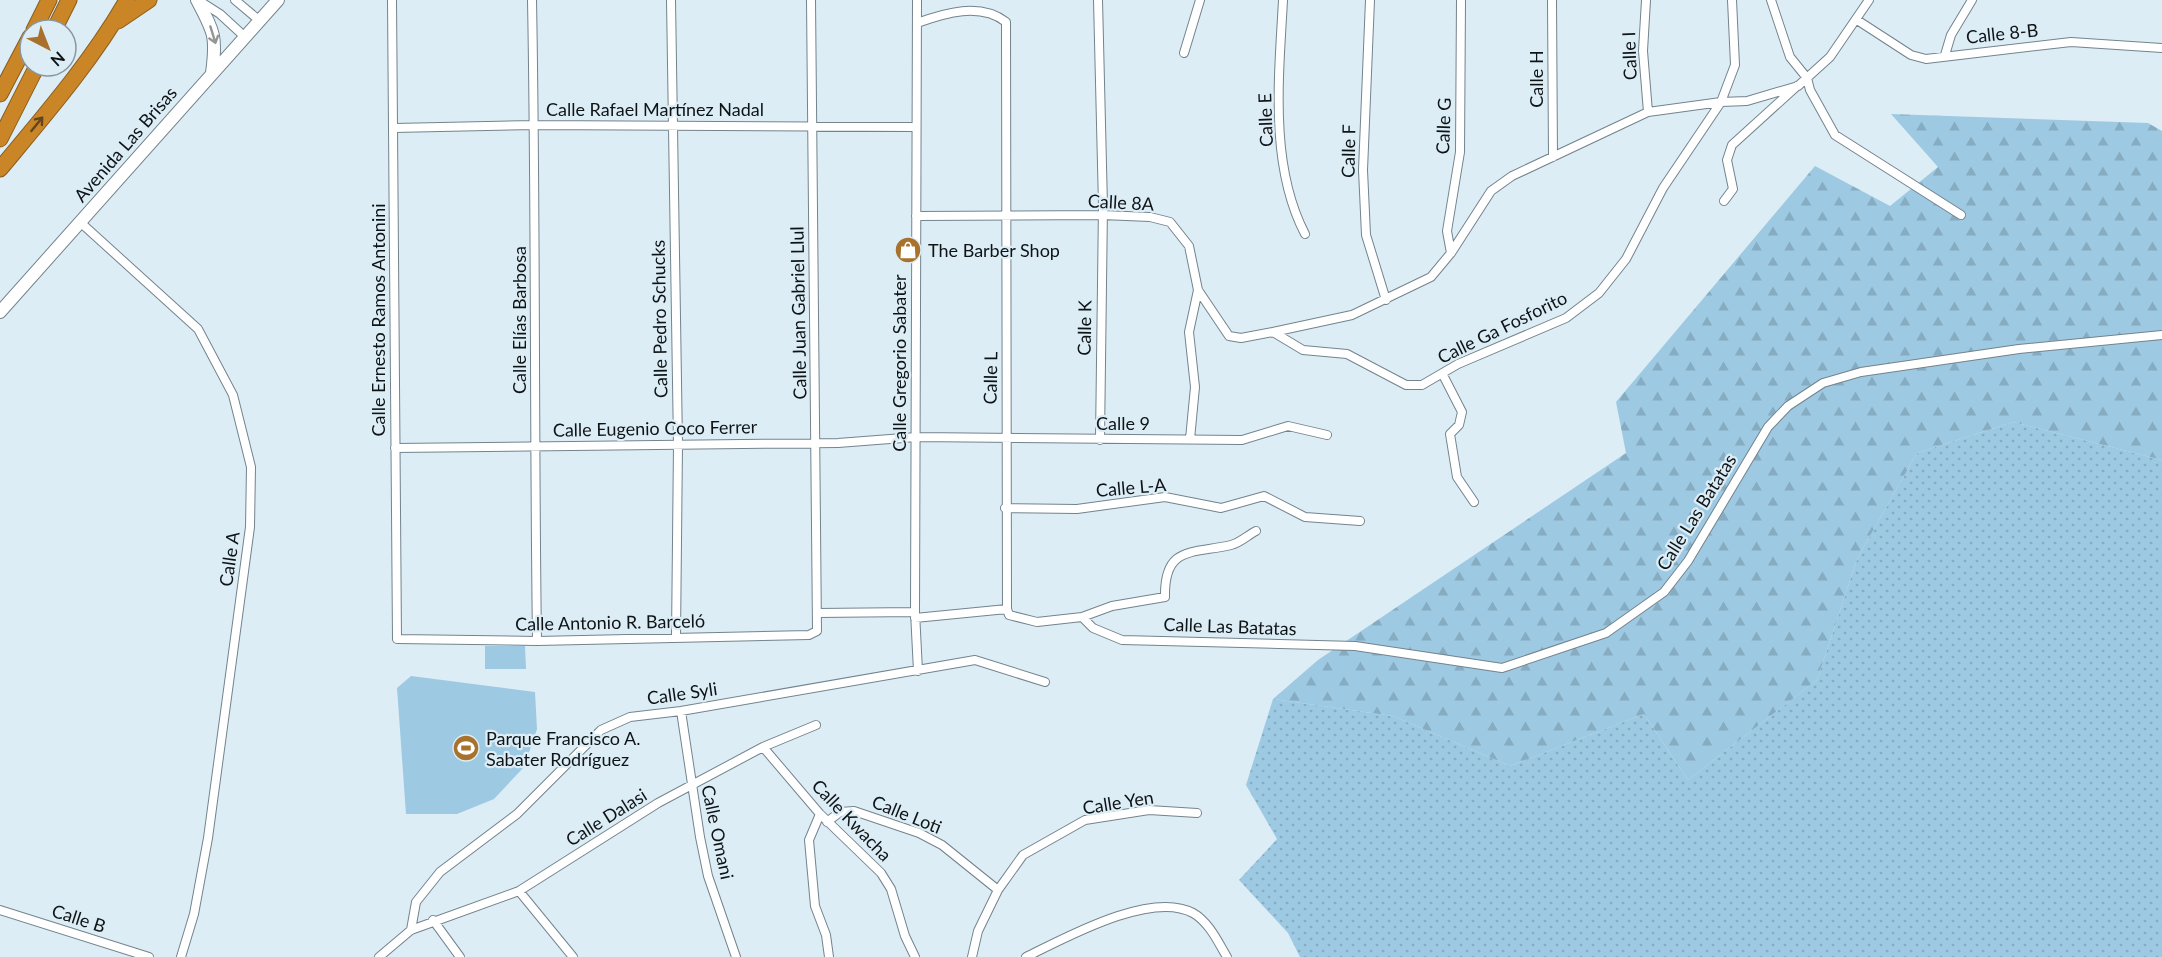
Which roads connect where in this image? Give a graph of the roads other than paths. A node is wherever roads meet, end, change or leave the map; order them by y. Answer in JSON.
{"nodes":[{"id":1,"x":49,"y":0,"type":"edge"},
{"id":2,"x":69,"y":0,"type":"edge"},
{"id":3,"x":127,"y":0,"type":"edge"},
{"id":4,"x":149,"y":0,"type":"edge"},
{"id":5,"x":197,"y":0,"type":"edge"},
{"id":6,"x":234,"y":0,"type":"edge"},
{"id":7,"x":278,"y":0,"type":"edge"},
{"id":8,"x":392,"y":0,"type":"edge"},
{"id":9,"x":532,"y":0,"type":"edge"},
{"id":10,"x":670,"y":0,"type":"edge"},
{"id":11,"x":811,"y":0,"type":"edge"},
{"id":12,"x":917,"y":0,"type":"edge"},
{"id":13,"x":1098,"y":0,"type":"edge"},
{"id":14,"x":1200,"y":0,"type":"edge"},
{"id":15,"x":1283,"y":0,"type":"edge"},
{"id":16,"x":1370,"y":0,"type":"edge"},
{"id":17,"x":1461,"y":0,"type":"edge"},
{"id":18,"x":1552,"y":0,"type":"edge"},
{"id":19,"x":1646,"y":0,"type":"edge"},
{"id":20,"x":1732,"y":0,"type":"edge"},
{"id":21,"x":1771,"y":0,"type":"edge"},
{"id":22,"x":1869,"y":0,"type":"edge"},
{"id":23,"x":1972,"y":0,"type":"edge"},
{"id":24,"x":40,"y":18,"type":"edge"},
{"id":25,"x":60,"y":18,"type":"edge"},
{"id":26,"x":1857,"y":20,"type":"junction"},
{"id":27,"x":260,"y":21,"type":"junction"},
{"id":28,"x":917,"y":23,"type":"junction"},
{"id":29,"x":113,"y":24,"type":"junction"},
{"id":30,"x":245,"y":37,"type":"junction"},
{"id":31,"x":2162,"y":48,"type":"edge"},
{"id":32,"x":1184,"y":53,"type":"dead end"},
{"id":33,"x":1945,"y":55,"type":"junction"},
{"id":34,"x":18,"y":60,"type":"edge"},
{"id":35,"x":212,"y":73,"type":"junction"},
{"id":36,"x":31,"y":78,"type":"edge"},
{"id":37,"x":1807,"y":78,"type":"junction"},
{"id":38,"x":1798,"y":86,"type":"junction"},
{"id":39,"x":0,"y":94,"type":"edge"},
{"id":40,"x":1720,"y":102,"type":"junction"},
{"id":41,"x":1648,"y":112,"type":"junction"},
{"id":42,"x":534,"y":125,"type":"junction"},
{"id":43,"x":812,"y":125,"type":"junction"},
{"id":44,"x":672,"y":126,"type":"junction"},
{"id":45,"x":916,"y":127,"type":"junction"},
{"id":46,"x":394,"y":128,"type":"junction"},
{"id":47,"x":0,"y":139,"type":"edge"},
{"id":48,"x":1553,"y":157,"type":"junction"},
{"id":49,"x":0,"y":169,"type":"edge"},
{"id":50,"x":1724,"y":201,"type":"dead end"},
{"id":51,"x":1102,"y":215,"type":"junction"},
{"id":52,"x":1961,"y":215,"type":"dead end"},
{"id":53,"x":916,"y":216,"type":"junction"},
{"id":54,"x":1007,"y":218,"type":"junction"},
{"id":55,"x":80,"y":222,"type":"junction"},
{"id":56,"x":1305,"y":234,"type":"dead end"},
{"id":57,"x":1451,"y":253,"type":"junction"},
{"id":58,"x":1198,"y":290,"type":"junction"},
{"id":59,"x":1386,"y":300,"type":"junction"},
{"id":60,"x":0,"y":312,"type":"edge"},
{"id":61,"x":1273,"y":332,"type":"junction"},
{"id":62,"x":2162,"y":336,"type":"edge"},
{"id":63,"x":1443,"y":375,"type":"junction"},
{"id":64,"x":1327,"y":435,"type":"dead end"},
{"id":65,"x":916,"y":437,"type":"junction"},
{"id":66,"x":1005,"y":437,"type":"junction"},
{"id":67,"x":1190,"y":439,"type":"junction"},
{"id":68,"x":1100,"y":440,"type":"junction"},
{"id":69,"x":816,"y":442,"type":"junction"},
{"id":70,"x":678,"y":445,"type":"junction"},
{"id":71,"x":534,"y":446,"type":"junction"},
{"id":72,"x":395,"y":448,"type":"junction"},
{"id":73,"x":1474,"y":502,"type":"dead end"},
{"id":74,"x":1005,"y":508,"type":"junction"},
{"id":75,"x":1360,"y":521,"type":"dead end"},
{"id":76,"x":1256,"y":531,"type":"dead end"},
{"id":77,"x":1007,"y":609,"type":"junction"},
{"id":78,"x":817,"y":613,"type":"junction"},
{"id":79,"x":915,"y":615,"type":"junction"},
{"id":80,"x":1082,"y":617,"type":"junction"},
{"id":81,"x":817,"y":626,"type":"joint"},
{"id":82,"x":676,"y":637,"type":"junction"},
{"id":83,"x":397,"y":639,"type":"joint"},
{"id":84,"x":537,"y":640,"type":"junction"},
{"id":85,"x":918,"y":671,"type":"junction"},
{"id":86,"x":1045,"y":682,"type":"dead end"},
{"id":87,"x":681,"y":711,"type":"junction"},
{"id":88,"x":816,"y":725,"type":"dead end"},
{"id":89,"x":763,"y":747,"type":"junction"},
{"id":90,"x":692,"y":787,"type":"junction"},
{"id":91,"x":1197,"y":813,"type":"dead end"},
{"id":92,"x":820,"y":814,"type":"junction"},
{"id":93,"x":827,"y":822,"type":"junction"},
{"id":94,"x":998,"y":890,"type":"junction"},
{"id":95,"x":519,"y":891,"type":"junction"},
{"id":96,"x":0,"y":910,"type":"edge"},
{"id":97,"x":433,"y":920,"type":"junction"},
{"id":98,"x":411,"y":930,"type":"junction"},
{"id":99,"x":149,"y":957,"type":"edge"},
{"id":100,"x":181,"y":957,"type":"edge"},
{"id":101,"x":379,"y":957,"type":"edge"},
{"id":102,"x":460,"y":957,"type":"edge"},
{"id":103,"x":573,"y":957,"type":"edge"},
{"id":104,"x":736,"y":957,"type":"edge"},
{"id":105,"x":830,"y":957,"type":"edge"},
{"id":106,"x":915,"y":957,"type":"edge"},
{"id":107,"x":972,"y":957,"type":"edge"},
{"id":108,"x":1026,"y":957,"type":"edge"},
{"id":109,"x":1227,"y":957,"type":"edge"}],
"edges":[{"from":1,"to":24,"type":"highway"},
{"from":2,"to":25,"type":"highway"},
{"from":3,"to":29,"type":"highway"},
{"from":4,"to":29,"type":"highway"},
{"from":5,"to":30,"type":"street"},
{"from":5,"to":35,"type":"street","one_way":true},
{"from":6,"to":27,"type":"street"},
{"from":7,"to":27,"type":"street","name":"Avenida Las Brisas"},
{"from":8,"to":46,"type":"street","name":"Calle Ernesto Ramos Antonini"},
{"from":9,"to":42,"type":"street","name":"Calle Elías Barbosa"},
{"from":10,"to":44,"type":"street","name":"Calle Pedro Schucks"},
{"from":11,"to":43,"type":"street","name":"Calle Juan Gabriel Llul"},
{"from":12,"to":28,"type":"street","name":"Calle Gregorio Sabater"},
{"from":13,"to":51,"type":"street","name":"Calle K"},
{"from":14,"to":32,"type":"street"},
{"from":15,"to":56,"type":"street","name":"Calle E"},
{"from":16,"to":59,"type":"street","name":"Calle F"},
{"from":17,"to":57,"type":"street","name":"Calle G"},
{"from":18,"to":48,"type":"street","name":"Calle H"},
{"from":19,"to":41,"type":"street","name":"Calle I"},
{"from":20,"to":40,"type":"street","name":"Calle Ga Fosforito"},
{"from":21,"to":37,"type":"street"},
{"from":22,"to":26,"type":"street"},
{"from":23,"to":33,"type":"street"},
{"from":26,"to":33,"type":"street","name":"Calle 8-B"},
{"from":26,"to":37,"type":"street"},
{"from":27,"to":30,"type":"street","name":"Avenida Las Brisas"},
{"from":28,"to":45,"type":"street","name":"Calle Gregorio Sabater"},
{"from":28,"to":54,"type":"street","name":"Calle L"},
{"from":49,"to":29,"type":"highway","one_way":true},
{"from":30,"to":35,"type":"street","name":"Avenida Las Brisas"},
{"from":31,"to":33,"type":"street","name":"Calle 8-B"},
{"from":34,"to":39,"type":"highway"},
{"from":35,"to":55,"type":"street","name":"Avenida Las Brisas"},
{"from":36,"to":47,"type":"highway"},
{"from":37,"to":38,"type":"street"},
{"from":37,"to":52,"type":"street"},
{"from":38,"to":40,"type":"street"},
{"from":38,"to":50,"type":"street"},
{"from":40,"to":41,"type":"street"},
{"from":40,"to":63,"type":"street","name":"Calle Ga Fosforito"},
{"from":41,"to":48,"type":"street"},
{"from":42,"to":44,"type":"street","name":"Calle Rafael Martínez Nadal"},
{"from":42,"to":46,"type":"street","name":"Calle Rafael Martínez Nadal"},
{"from":42,"to":71,"type":"street","name":"Calle Elías Barbosa"},
{"from":43,"to":44,"type":"street","name":"Calle Rafael Martínez Nadal"},
{"from":43,"to":45,"type":"street","name":"Calle Rafael Martínez Nadal"},
{"from":43,"to":69,"type":"street","name":"Calle Juan Gabriel Llul"},
{"from":44,"to":70,"type":"street","name":"Calle Pedro Schucks"},
{"from":45,"to":53,"type":"street","name":"Calle Gregorio Sabater"},
{"from":46,"to":72,"type":"street","name":"Calle Ernesto Ramos Antonini"},
{"from":48,"to":57,"type":"street"},
{"from":51,"to":54,"type":"street","name":"Calle 8A"},
{"from":51,"to":58,"type":"street","name":"Calle 8A"},
{"from":51,"to":68,"type":"street","name":"Calle K"},
{"from":53,"to":54,"type":"street","name":"Calle 8A"},
{"from":53,"to":65,"type":"street","name":"Calle Gregorio Sabater"},
{"from":54,"to":66,"type":"street","name":"Calle L"},
{"from":55,"to":60,"type":"street","name":"Avenida Las Brisas"},
{"from":55,"to":100,"type":"street","name":"Calle A"},
{"from":57,"to":59,"type":"street"},
{"from":58,"to":61,"type":"street"},
{"from":58,"to":67,"type":"street","name":"Calle 8A"},
{"from":59,"to":61,"type":"street"},
{"from":61,"to":63,"type":"street","name":"Calle Ga Fosforito"},
{"from":62,"to":80,"type":"street","name":"Calle Las Batatas"},
{"from":63,"to":73,"type":"street"},
{"from":64,"to":67,"type":"street","name":"Calle 9"},
{"from":65,"to":66,"type":"street","name":"Calle 9"},
{"from":65,"to":69,"type":"street","name":"Calle Eugenio Coco Ferrer"},
{"from":65,"to":79,"type":"street","name":"Calle Gregorio Sabater"},
{"from":66,"to":68,"type":"street","name":"Calle 9"},
{"from":66,"to":74,"type":"street","name":"Calle L"},
{"from":67,"to":68,"type":"street","name":"Calle 9"},
{"from":69,"to":70,"type":"street","name":"Calle Eugenio Coco Ferrer"},
{"from":69,"to":78,"type":"street","name":"Calle Juan Gabriel Llul"},
{"from":70,"to":71,"type":"street","name":"Calle Eugenio Coco Ferrer"},
{"from":70,"to":82,"type":"street","name":"Calle Pedro Schucks"},
{"from":71,"to":72,"type":"street","name":"Calle Eugenio Coco Ferrer"},
{"from":71,"to":84,"type":"street","name":"Calle Elías Barbosa"},
{"from":72,"to":83,"type":"street","name":"Calle Ernesto Ramos Antonini"},
{"from":74,"to":75,"type":"street","name":"Calle L-A"},
{"from":74,"to":77,"type":"street","name":"Calle L"},
{"from":76,"to":80,"type":"street"},
{"from":77,"to":79,"type":"street"},
{"from":77,"to":80,"type":"street"},
{"from":78,"to":79,"type":"street"},
{"from":78,"to":81,"type":"street","name":"Calle Juan Gabriel Llul"},
{"from":79,"to":85,"type":"street","name":"Calle Gregorio Sabater"},
{"from":81,"to":82,"type":"street","name":"Calle Antonio R. Barceló"},
{"from":82,"to":84,"type":"street","name":"Calle Antonio R. Barceló"},
{"from":83,"to":84,"type":"street","name":"Calle Antonio R. Barceló"},
{"from":85,"to":86,"type":"street","name":"Calle Syli"},
{"from":85,"to":87,"type":"street","name":"Calle Syli"},
{"from":87,"to":90,"type":"street","name":"Calle Omani"},
{"from":87,"to":98,"type":"street","name":"Calle Syli"},
{"from":88,"to":89,"type":"street","name":"Calle Dalasi"},
{"from":89,"to":90,"type":"street","name":"Calle Dalasi"},
{"from":89,"to":92,"type":"street","name":"Calle Kwacha"},
{"from":90,"to":95,"type":"street","name":"Calle Dalasi"},
{"from":90,"to":104,"type":"street","name":"Calle Omani"},
{"from":91,"to":94,"type":"street","name":"Calle Yen"},
{"from":92,"to":93,"type":"street","name":"Calle Kwacha"},
{"from":92,"to":105,"type":"street"},
{"from":93,"to":94,"type":"street","name":"Calle Loti"},
{"from":93,"to":106,"type":"street","name":"Calle Kwacha"},
{"from":94,"to":107,"type":"street","name":"Calle Yen"},
{"from":95,"to":97,"type":"street","name":"Calle Dalasi"},
{"from":95,"to":103,"type":"street"},
{"from":96,"to":99,"type":"street","name":"Calle B"},
{"from":97,"to":98,"type":"street","name":"Calle Dalasi"},
{"from":97,"to":102,"type":"street"},
{"from":98,"to":101,"type":"street","name":"Calle Dalasi"},
{"from":108,"to":109,"type":"street"}]}
